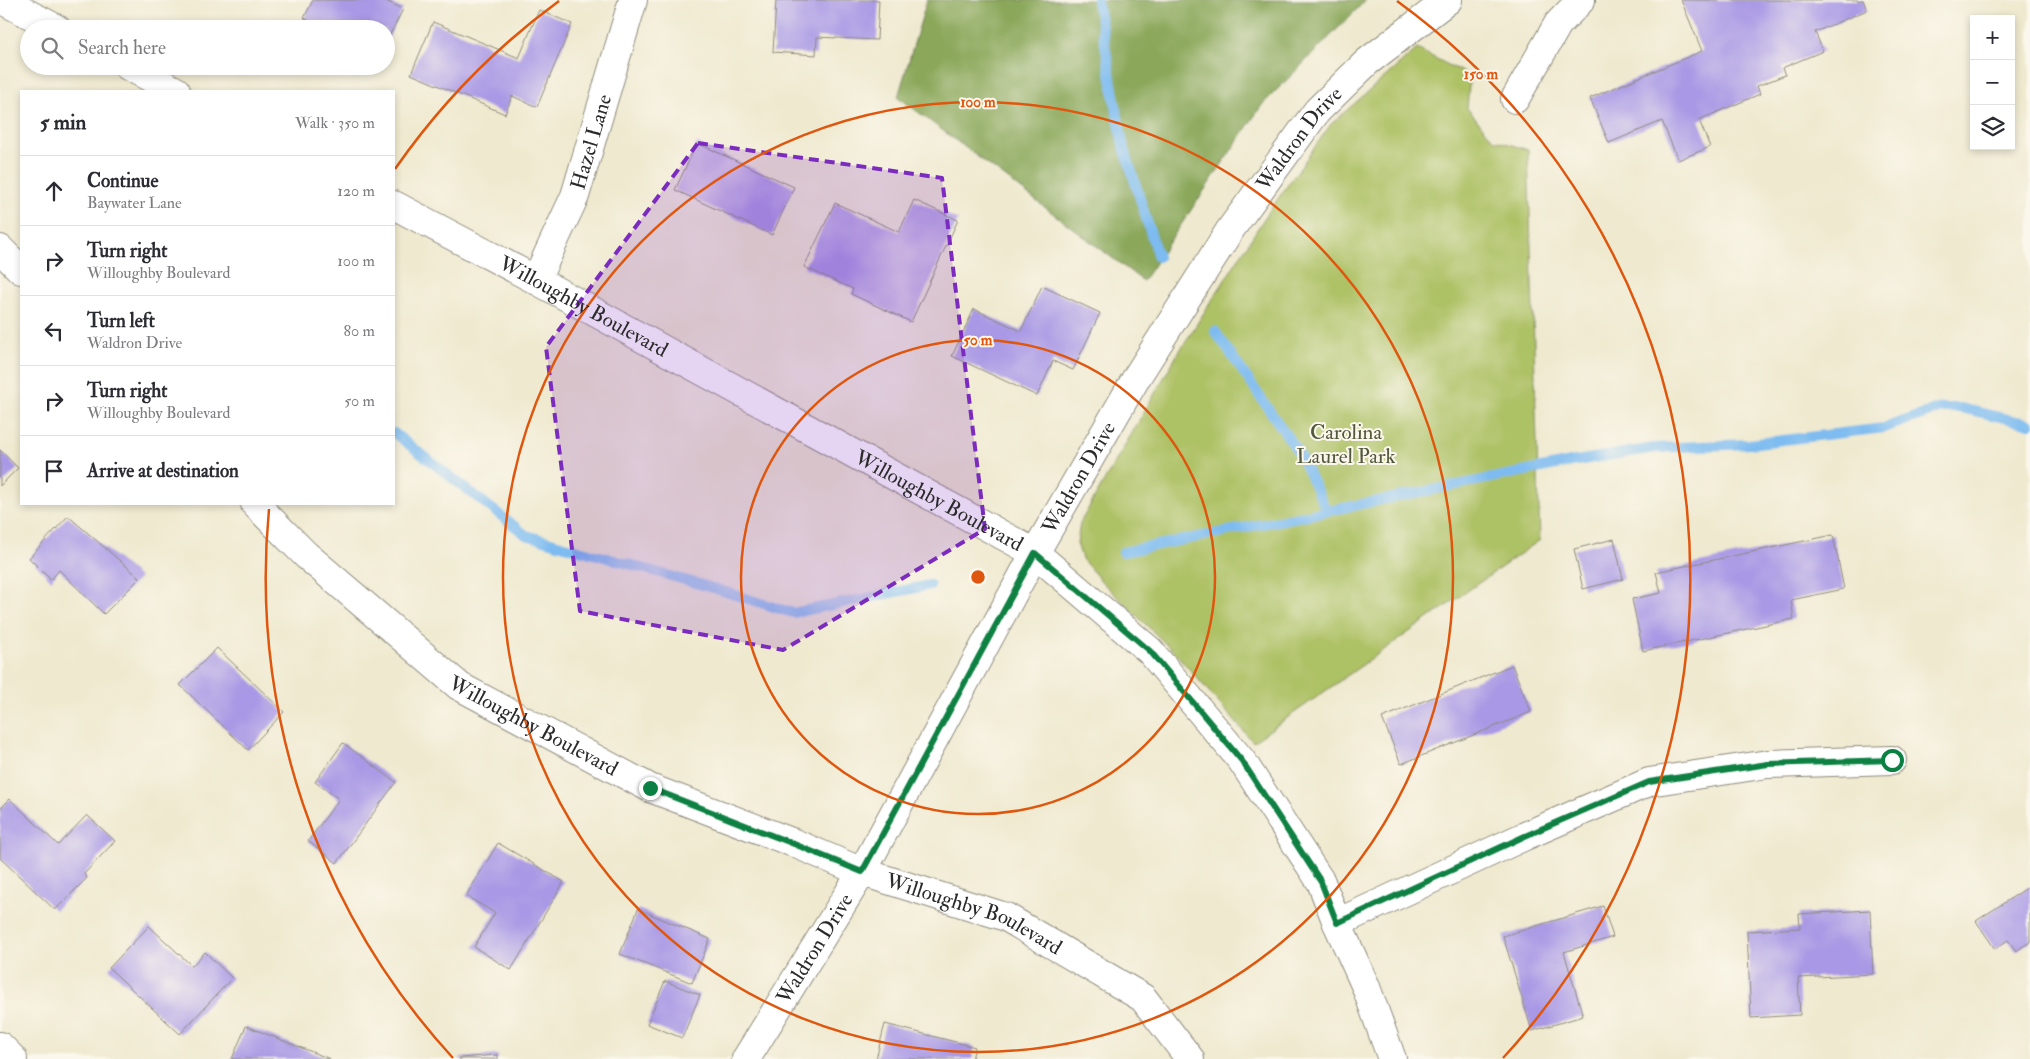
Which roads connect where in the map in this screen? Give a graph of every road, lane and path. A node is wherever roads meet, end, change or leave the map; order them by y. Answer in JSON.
{"nodes":[{"id":1,"x":2,"y":0,"type":"edge"},
{"id":2,"x":633,"y":0,"type":"edge"},
{"id":3,"x":1448,"y":0,"type":"edge"},
{"id":4,"x":1581,"y":0,"type":"edge"},
{"id":5,"x":40,"y":20,"type":"edge"},
{"id":6,"x":145,"y":75,"type":"edge"},
{"id":7,"x":174,"y":90,"type":"edge"},
{"id":8,"x":1515,"y":99,"type":"dead end"},
{"id":9,"x":395,"y":206,"type":"edge"},
{"id":10,"x":0,"y":248,"type":"edge"},
{"id":11,"x":20,"y":269,"type":"edge"},
{"id":12,"x":536,"y":280,"type":"junction"},
{"id":13,"x":256,"y":505,"type":"edge"},
{"id":14,"x":1035,"y":553,"type":"junction"},
{"id":15,"x":1892,"y":760,"type":"dead end"},
{"id":16,"x":862,"y":872,"type":"junction"},
{"id":17,"x":1337,"y":923,"type":"junction"},
{"id":18,"x":0,"y":1046,"type":"edge"},
{"id":19,"x":13,"y":1059,"type":"edge"},
{"id":20,"x":746,"y":1059,"type":"edge"},
{"id":21,"x":1190,"y":1059,"type":"edge"},
{"id":22,"x":1392,"y":1059,"type":"edge"}],
"edges":[{"from":1,"to":5,"type":"street"},
{"from":2,"to":12,"type":"street","name":"Hazel Lane"},
{"from":3,"to":14,"type":"street","name":"Waldron Drive"},
{"from":4,"to":8,"type":"street"},
{"from":6,"to":7,"type":"street"},
{"from":9,"to":12,"type":"street","name":"Willoughby Boulevard"},
{"from":10,"to":11,"type":"street"},
{"from":12,"to":14,"type":"street","name":"Willoughby Boulevard"},
{"from":13,"to":16,"type":"street","name":"Willoughby Boulevard"},
{"from":14,"to":16,"type":"street","name":"Waldron Drive"},
{"from":14,"to":17,"type":"street","name":"Willoughby Boulevard"},
{"from":15,"to":17,"type":"street"},
{"from":16,"to":20,"type":"street","name":"Waldron Drive"},
{"from":16,"to":21,"type":"street","name":"Willoughby Boulevard"},
{"from":17,"to":22,"type":"street","name":"Willoughby Boulevard"},
{"from":18,"to":19,"type":"street"}]}
